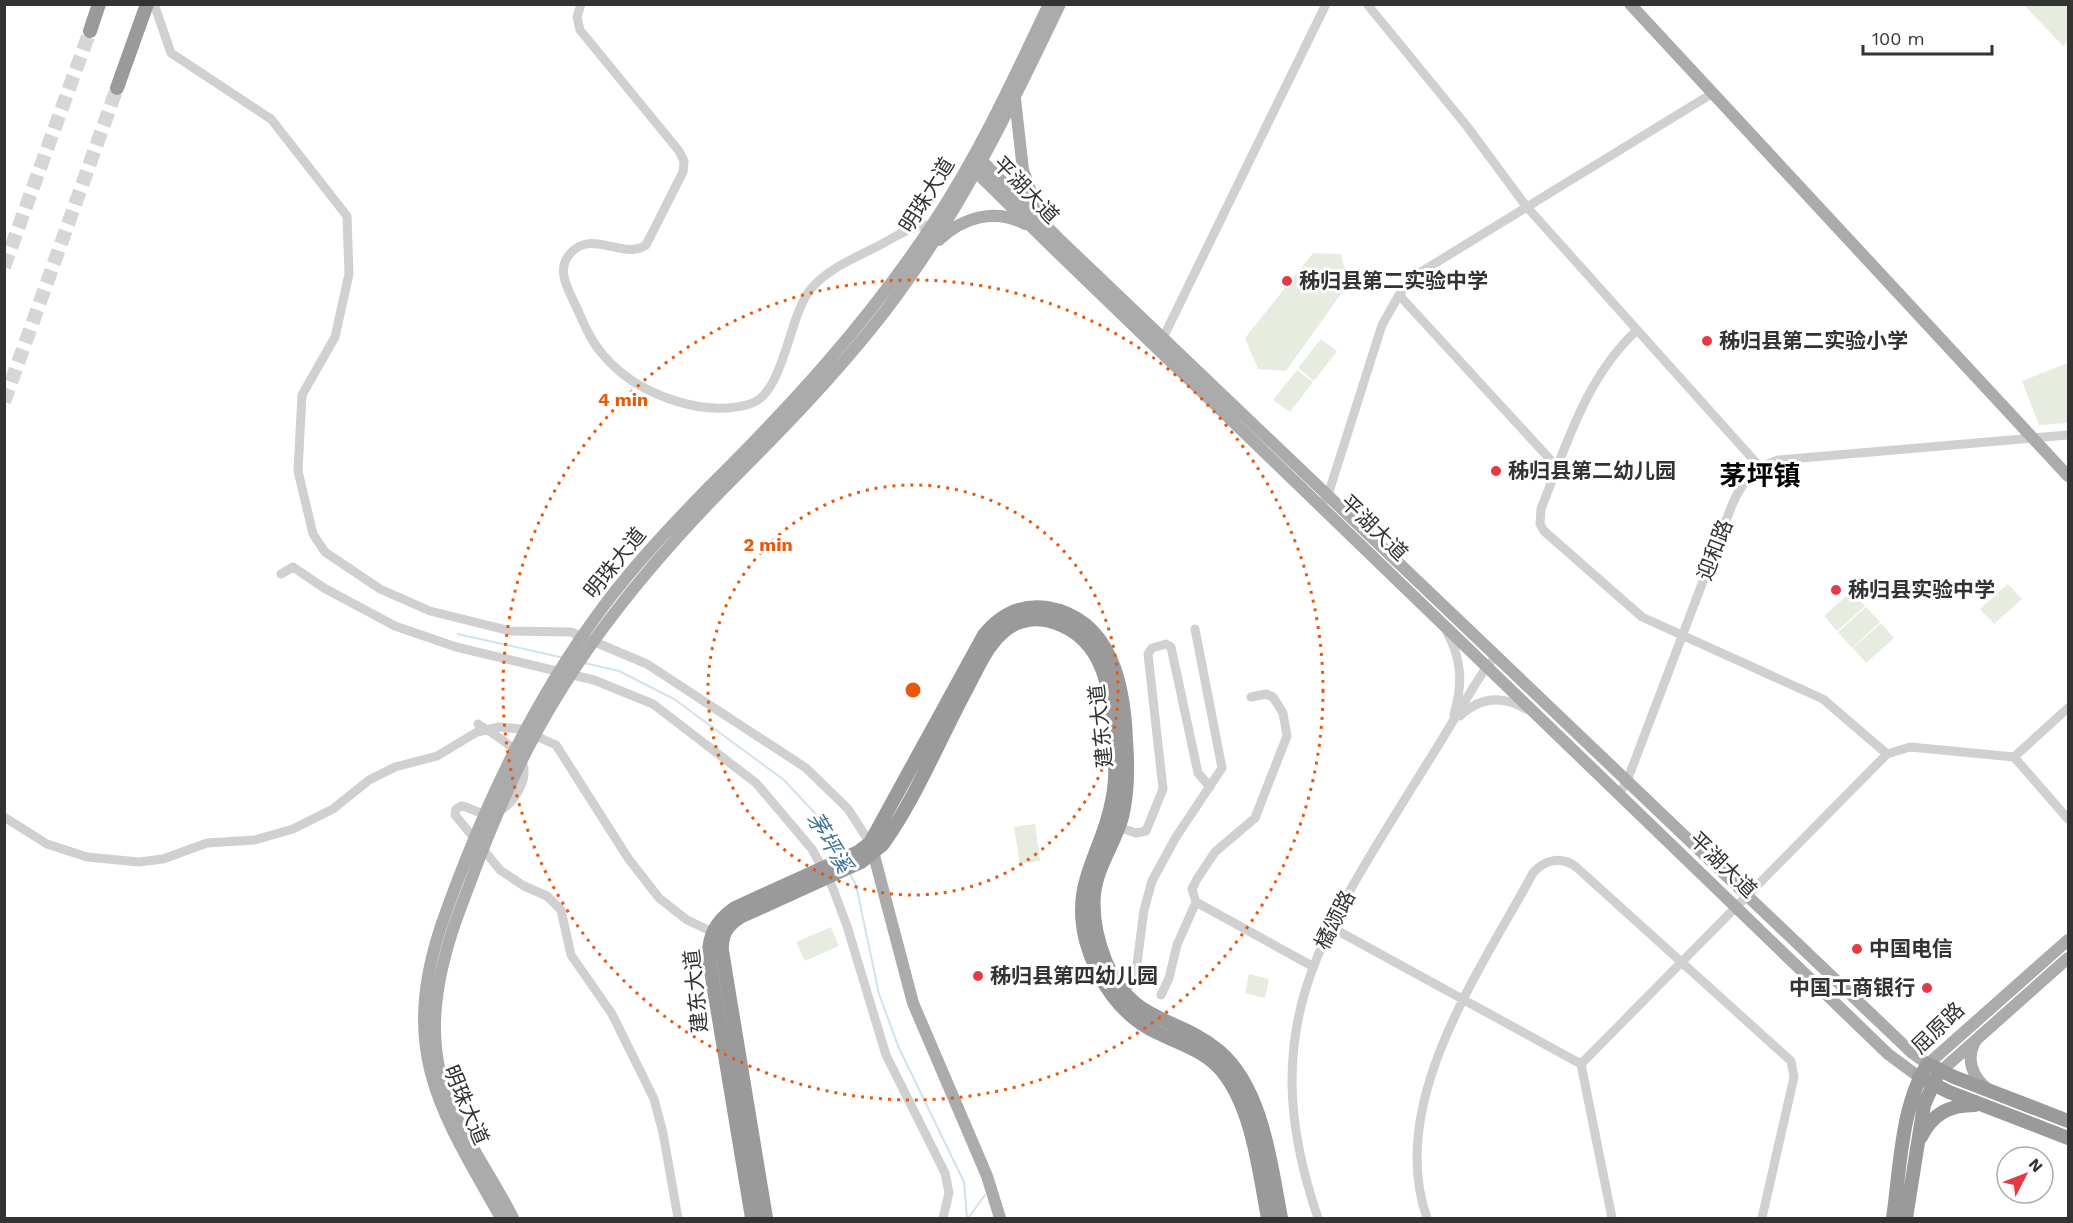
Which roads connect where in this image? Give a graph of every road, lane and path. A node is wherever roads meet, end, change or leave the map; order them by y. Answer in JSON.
{"nodes":[{"id":1,"x":147,"y":4,"type":"edge"},
{"id":2,"x":153,"y":4,"type":"edge"},
{"id":3,"x":581,"y":4,"type":"edge"},
{"id":4,"x":1049,"y":4,"type":"edge"},
{"id":5,"x":1060,"y":4,"type":"edge"},
{"id":6,"x":1326,"y":4,"type":"edge"},
{"id":7,"x":1367,"y":4,"type":"edge"},
{"id":8,"x":1630,"y":4,"type":"edge"},
{"id":9,"x":98,"y":8,"type":"edge"},
{"id":10,"x":90,"y":31,"type":"tunnel mouth"},
{"id":11,"x":117,"y":88,"type":"tunnel mouth"},
{"id":12,"x":1713,"y":93,"type":"junction"},
{"id":13,"x":1015,"y":99,"type":"junction"},
{"id":14,"x":977,"y":164,"type":"junction"},
{"id":15,"x":1526,"y":206,"type":"junction"},
{"id":16,"x":932,"y":225,"type":"junction"},
{"id":17,"x":1055,"y":242,"type":"junction"},
{"id":18,"x":922,"y":258,"type":"junction"},
{"id":19,"x":1399,"y":295,"type":"junction"},
{"id":20,"x":1637,"y":330,"type":"junction"},
{"id":21,"x":1160,"y":343,"type":"junction"},
{"id":22,"x":2068,"y":435,"type":"edge"},
{"id":23,"x":2034,"y":438,"type":"junction"},
{"id":24,"x":1760,"y":467,"type":"junction"},
{"id":25,"x":1558,"y":468,"type":"junction"},
{"id":26,"x":2068,"y":476,"type":"edge"},
{"id":27,"x":713,"y":491,"type":"junction"},
{"id":28,"x":1328,"y":495,"type":"junction"},
{"id":29,"x":1321,"y":506,"type":"junction"},
{"id":30,"x":281,"y":574,"type":"dead end"},
{"id":31,"x":1441,"y":622,"type":"junction"},
{"id":32,"x":1195,"y":629,"type":"dead end"},
{"id":33,"x":1682,"y":635,"type":"junction"},
{"id":34,"x":1496,"y":656,"type":"junction"},
{"id":35,"x":1487,"y":666,"type":"junction"},
{"id":36,"x":1251,"y":697,"type":"dead end"},
{"id":37,"x":2068,"y":708,"type":"edge"},
{"id":38,"x":1544,"y":721,"type":"junction"},
{"id":39,"x":478,"y":724,"type":"dead end"},
{"id":40,"x":487,"y":730,"type":"junction"},
{"id":41,"x":1447,"y":732,"type":"junction"},
{"id":42,"x":1887,"y":754,"type":"junction"},
{"id":43,"x":2014,"y":757,"type":"junction"},
{"id":44,"x":1627,"y":781,"type":"junction"},
{"id":45,"x":1210,"y":788,"type":"junction"},
{"id":46,"x":1619,"y":794,"type":"junction"},
{"id":47,"x":4,"y":817,"type":"edge"},
{"id":48,"x":2068,"y":819,"type":"edge"},
{"id":49,"x":1113,"y":825,"type":"junction"},
{"id":50,"x":866,"y":852,"type":"junction"},
{"id":51,"x":829,"y":871,"type":"junction"},
{"id":52,"x":1747,"y":896,"type":"junction"},
{"id":53,"x":1196,"y":902,"type":"junction"},
{"id":54,"x":1736,"y":907,"type":"junction"},
{"id":55,"x":448,"y":924,"type":"junction"},
{"id":56,"x":1329,"y":926,"type":"junction"},
{"id":57,"x":718,"y":934,"type":"junction"},
{"id":58,"x":2068,"y":940,"type":"edge"},
{"id":59,"x":2068,"y":958,"type":"edge"},
{"id":60,"x":1682,"y":962,"type":"junction"},
{"id":61,"x":1312,"y":966,"type":"junction"},
{"id":62,"x":1161,"y":995,"type":"dead end"},
{"id":63,"x":1121,"y":997,"type":"junction"},
{"id":64,"x":1464,"y":1000,"type":"junction"},
{"id":65,"x":1981,"y":1034,"type":"junction"},
{"id":66,"x":1581,"y":1064,"type":"junction"},
{"id":67,"x":1935,"y":1067,"type":"junction"},
{"id":68,"x":1925,"y":1081,"type":"junction"},
{"id":69,"x":1992,"y":1092,"type":"junction"},
{"id":70,"x":1986,"y":1106,"type":"junction"},
{"id":71,"x":2068,"y":1121,"type":"edge"},
{"id":72,"x":2068,"y":1138,"type":"edge"},
{"id":73,"x":1917,"y":1151,"type":"junction"},
{"id":74,"x":501,"y":1218,"type":"edge"},
{"id":75,"x":513,"y":1218,"type":"edge"},
{"id":76,"x":678,"y":1218,"type":"edge"},
{"id":77,"x":752,"y":1218,"type":"edge"},
{"id":78,"x":766,"y":1218,"type":"edge"},
{"id":79,"x":942,"y":1218,"type":"edge"},
{"id":80,"x":1000,"y":1218,"type":"edge"},
{"id":81,"x":1268,"y":1218,"type":"edge"},
{"id":82,"x":1281,"y":1218,"type":"edge"},
{"id":83,"x":1318,"y":1218,"type":"edge"},
{"id":84,"x":1427,"y":1218,"type":"edge"},
{"id":85,"x":1612,"y":1218,"type":"edge"},
{"id":86,"x":1762,"y":1218,"type":"edge"},
{"id":87,"x":1893,"y":1218,"type":"edge"},
{"id":88,"x":1906,"y":1218,"type":"edge"}],
"edges":[{"from":1,"to":11,"type":"highway"},
{"from":2,"to":50,"type":"street"},
{"from":3,"to":16,"type":"street"},
{"from":4,"to":14,"type":"main road","name":"明珠大道"},
{"from":5,"to":13,"type":"main road","name":"明珠大道"},
{"from":6,"to":21,"type":"street"},
{"from":7,"to":15,"type":"street"},
{"from":8,"to":12,"type":"main road"},
{"from":9,"to":10,"type":"highway"},
{"from":12,"to":15,"type":"street"},
{"from":12,"to":23,"type":"main road"},
{"from":13,"to":14,"type":"main road","name":"明珠大道"},
{"from":13,"to":17,"type":"main road"},
{"from":14,"to":16,"type":"main road","name":"明珠大道"},
{"from":14,"to":17,"type":"main road","name":"平湖大道"},
{"from":14,"to":18,"type":"main road","name":"明珠大道"},
{"from":15,"to":19,"type":"street"},
{"from":15,"to":20,"type":"street"},
{"from":16,"to":27,"type":"main road","name":"明珠大道"},
{"from":17,"to":18,"type":"main road"},
{"from":17,"to":21,"type":"main road","name":"平湖大道"},
{"from":18,"to":27,"type":"main road","name":"明珠大道"},
{"from":19,"to":25,"type":"street"},
{"from":19,"to":28,"type":"street"},
{"from":20,"to":24,"type":"street"},
{"from":20,"to":25,"type":"street"},
{"from":21,"to":28,"type":"main road","name":"平湖大道"},
{"from":21,"to":29,"type":"main road","name":"平湖大道"},
{"from":22,"to":23,"type":"street"},
{"from":23,"to":24,"type":"street"},
{"from":23,"to":26,"type":"main road"},
{"from":24,"to":33,"type":"street","name":"迎和路"},
{"from":25,"to":33,"type":"street"},
{"from":27,"to":55,"type":"main road","name":"明珠大道","bridge":true},
{"from":28,"to":29,"type":"street"},
{"from":28,"to":34,"type":"main road","name":"平湖大道"},
{"from":29,"to":31,"type":"main road","name":"平湖大道"},
{"from":30,"to":51,"type":"street"},
{"from":31,"to":35,"type":"main road","name":"平湖大道"},
{"from":31,"to":41,"type":"street"},
{"from":32,"to":45,"type":"street"},
{"from":33,"to":42,"type":"street"},
{"from":33,"to":44,"type":"street","name":"迎和路"},
{"from":34,"to":35,"type":"street","name":"橘颂路"},
{"from":34,"to":44,"type":"main road","name":"平湖大道"},
{"from":35,"to":38,"type":"main road","name":"平湖大道"},
{"from":35,"to":41,"type":"street","name":"橘颂路"},
{"from":36,"to":53,"type":"street"},
{"from":37,"to":43,"type":"street"},
{"from":38,"to":41,"type":"street"},
{"from":38,"to":46,"type":"main road","name":"平湖大道"},
{"from":39,"to":40,"type":"street"},
{"from":40,"to":47,"type":"street"},
{"from":40,"to":57,"type":"street"},
{"from":40,"to":76,"type":"street"},
{"from":41,"to":56,"type":"street","name":"橘颂路"},
{"from":42,"to":43,"type":"street"},
{"from":42,"to":52,"type":"street"},
{"from":43,"to":48,"type":"street"},
{"from":44,"to":46,"type":"street","name":"迎和路"},
{"from":44,"to":52,"type":"main road","name":"平湖大道"},
{"from":45,"to":49,"type":"street"},
{"from":45,"to":63,"type":"street"},
{"from":46,"to":54,"type":"main road","name":"平湖大道"},
{"from":49,"to":50,"type":"highway","name":"建东大道"},
{"from":49,"to":63,"type":"highway","name":"建东大道"},
{"from":50,"to":51,"type":"highway","name":"建东大道"},
{"from":50,"to":80,"type":"main road"},
{"from":51,"to":57,"type":"highway","name":"建东大道"},
{"from":51,"to":79,"type":"street"},
{"from":52,"to":54,"type":"street"},
{"from":52,"to":67,"type":"main road","name":"平湖大道"},
{"from":53,"to":61,"type":"street"},
{"from":53,"to":62,"type":"street"},
{"from":54,"to":60,"type":"street"},
{"from":54,"to":68,"type":"main road","name":"平湖大道"},
{"from":55,"to":74,"type":"main road","name":"明珠大道"},
{"from":55,"to":75,"type":"main road","name":"明珠大道"},
{"from":56,"to":61,"type":"street","name":"橘颂路"},
{"from":56,"to":64,"type":"street"},
{"from":57,"to":77,"type":"highway","name":"建东大道"},
{"from":57,"to":78,"type":"highway","name":"建东大道"},
{"from":58,"to":67,"type":"main road","name":"屈原路"},
{"from":59,"to":65,"type":"main road","name":"屈原路"},
{"from":60,"to":64,"type":"street"},
{"from":60,"to":66,"type":"street"},
{"from":60,"to":86,"type":"street"},
{"from":61,"to":83,"type":"street","name":"橘颂路"},
{"from":63,"to":81,"type":"highway","name":"建东大道"},
{"from":63,"to":82,"type":"highway","name":"建东大道"},
{"from":64,"to":66,"type":"street"},
{"from":64,"to":84,"type":"street"},
{"from":65,"to":67,"type":"main road","name":"屈原路"},
{"from":65,"to":69,"type":"main road"},
{"from":66,"to":85,"type":"street"},
{"from":67,"to":68,"type":"highway","name":"屈原路"},
{"from":67,"to":69,"type":"highway","name":"平湖大道"},
{"from":68,"to":70,"type":"highway","name":"平湖大道"},
{"from":68,"to":73,"type":"highway","name":"屈原路"},
{"from":68,"to":87,"type":"highway","name":"屈原路"},
{"from":69,"to":71,"type":"highway","name":"平湖大道"},
{"from":70,"to":72,"type":"highway","name":"平湖大道"},
{"from":70,"to":73,"type":"highway"},
{"from":73,"to":88,"type":"highway","name":"屈原路"}]}
